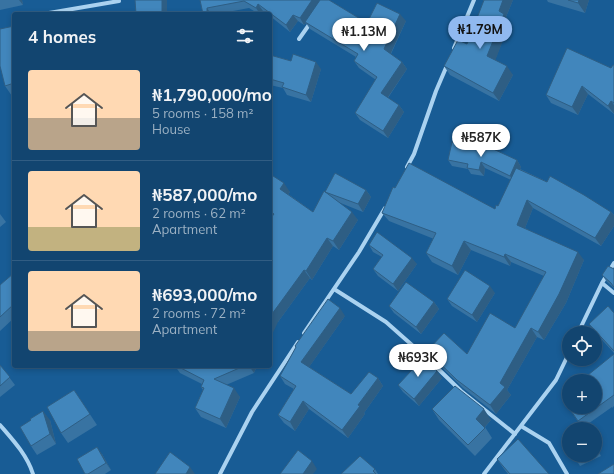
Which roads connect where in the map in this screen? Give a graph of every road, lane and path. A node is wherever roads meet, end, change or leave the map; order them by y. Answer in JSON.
{"nodes":[{"id":1,"x":474,"y":0,"type":"edge"},
{"id":2,"x":119,"y":1,"type":"dead end"},
{"id":3,"x":55,"y":12,"type":"edge"},
{"id":4,"x":313,"y":20,"type":"edge"},
{"id":5,"x":299,"y":39,"type":"dead end"},
{"id":6,"x":453,"y":50,"type":"edge"},
{"id":7,"x":450,"y":56,"type":"edge"},
{"id":8,"x":403,"y":174,"type":"edge"},
{"id":9,"x":388,"y":202,"type":"edge"},
{"id":10,"x":614,"y":263,"type":"edge"},
{"id":11,"x":602,"y":283,"type":"junction"},
{"id":12,"x":334,"y":289,"type":"junction"},
{"id":13,"x":614,"y":293,"type":"edge"},
{"id":14,"x":581,"y":326,"type":"edge"},
{"id":15,"x":304,"y":334,"type":"edge"},
{"id":16,"x":299,"y":341,"type":"edge"},
{"id":17,"x":563,"y":366,"type":"edge"},
{"id":18,"x":0,"y":425,"type":"edge"},
{"id":19,"x":521,"y":426,"type":"junction"},
{"id":20,"x":515,"y":434,"type":"junction"},
{"id":21,"x":33,"y":474,"type":"edge"},
{"id":22,"x":220,"y":474,"type":"edge"},
{"id":23,"x":484,"y":474,"type":"edge"},
{"id":24,"x":567,"y":474,"type":"edge"}],
"edges":[{"from":1,"to":6,"type":"street"},
{"from":2,"to":3,"type":"street"},
{"from":4,"to":5,"type":"street"},
{"from":7,"to":8,"type":"street"},
{"from":9,"to":12,"type":"street"},
{"from":10,"to":11,"type":"street"},
{"from":11,"to":13,"type":"street"},
{"from":11,"to":14,"type":"street"},
{"from":12,"to":15,"type":"street"},
{"from":12,"to":20,"type":"street"},
{"from":16,"to":22,"type":"street"},
{"from":17,"to":19,"type":"street"},
{"from":18,"to":21,"type":"street"},
{"from":19,"to":20,"type":"street"},
{"from":19,"to":24,"type":"street"},
{"from":20,"to":23,"type":"street"}]}
